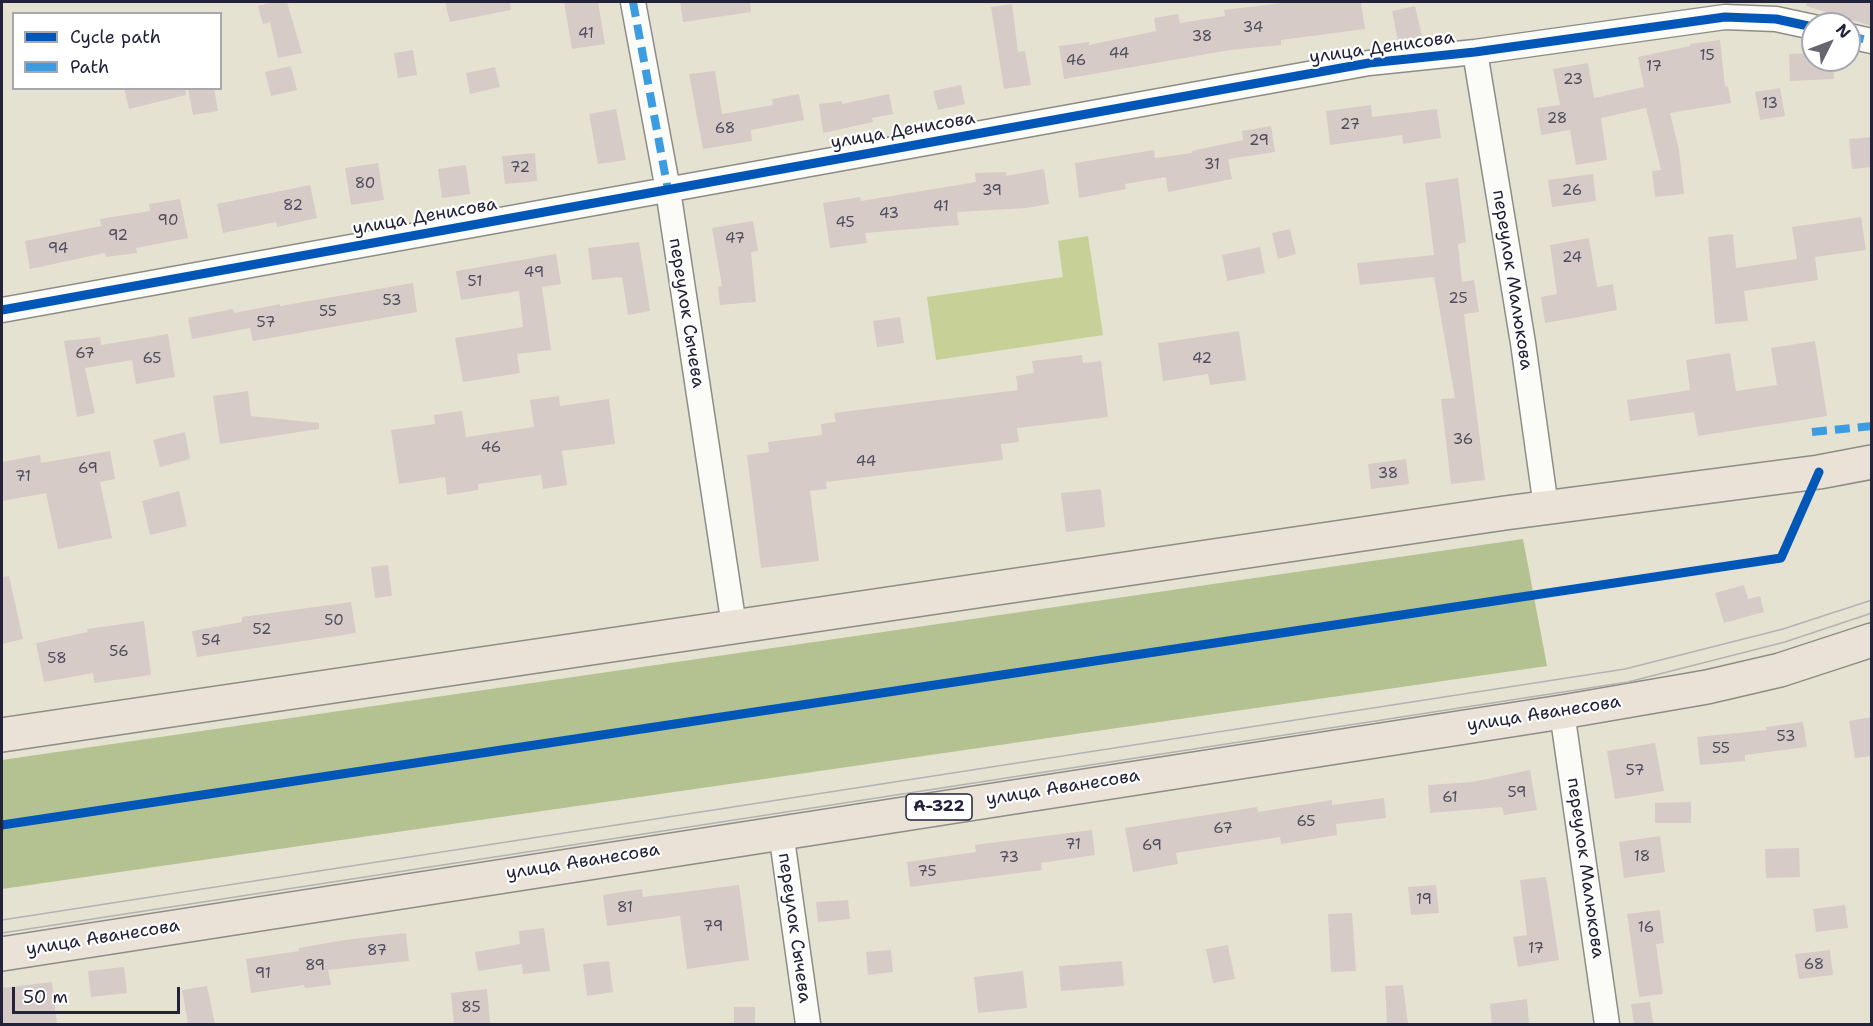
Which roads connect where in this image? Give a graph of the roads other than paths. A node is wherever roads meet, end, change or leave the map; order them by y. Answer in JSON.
{"nodes":[{"id":1,"x":633,"y":2,"type":"edge"},
{"id":2,"x":1801,"y":24,"type":"edge"},
{"id":3,"x":1475,"y":52,"type":"junction"},
{"id":4,"x":668,"y":190,"type":"junction"},
{"id":5,"x":2,"y":310,"type":"edge"},
{"id":6,"x":1872,"y":462,"type":"edge"},
{"id":7,"x":1546,"y":507,"type":"junction"},
{"id":8,"x":734,"y":626,"type":"junction"},
{"id":9,"x":1872,"y":640,"type":"edge"},
{"id":10,"x":1562,"y":712,"type":"junction"},
{"id":11,"x":2,"y":735,"type":"edge"},
{"id":12,"x":781,"y":832,"type":"junction"},
{"id":13,"x":2,"y":954,"type":"edge"},
{"id":14,"x":808,"y":1024,"type":"edge"},
{"id":15,"x":1607,"y":1024,"type":"edge"}],
"edges":[{"from":1,"to":4,"type":"street","name":"переулок Сычева"},
{"from":2,"to":3,"type":"street","name":"улица Денисова"},
{"from":3,"to":4,"type":"street","name":"улица Денисова"},
{"from":3,"to":7,"type":"street","name":"переулок Малюкова"},
{"from":4,"to":5,"type":"street","name":"улица Денисова"},
{"from":4,"to":8,"type":"street","name":"переулок Сычева"},
{"from":6,"to":7,"type":"highway"},
{"from":7,"to":8,"type":"highway"},
{"from":8,"to":11,"type":"highway"},
{"from":9,"to":10,"type":"highway","name":"улица Аванесова","number":"А-322"},
{"from":10,"to":12,"type":"highway","name":"улица Аванесова","number":"А-322"},
{"from":10,"to":15,"type":"street","name":"переулок Малюкова"},
{"from":12,"to":13,"type":"highway","name":"улица Аванесова","number":"А-322"},
{"from":12,"to":14,"type":"street","name":"переулок Сычева"}]}
